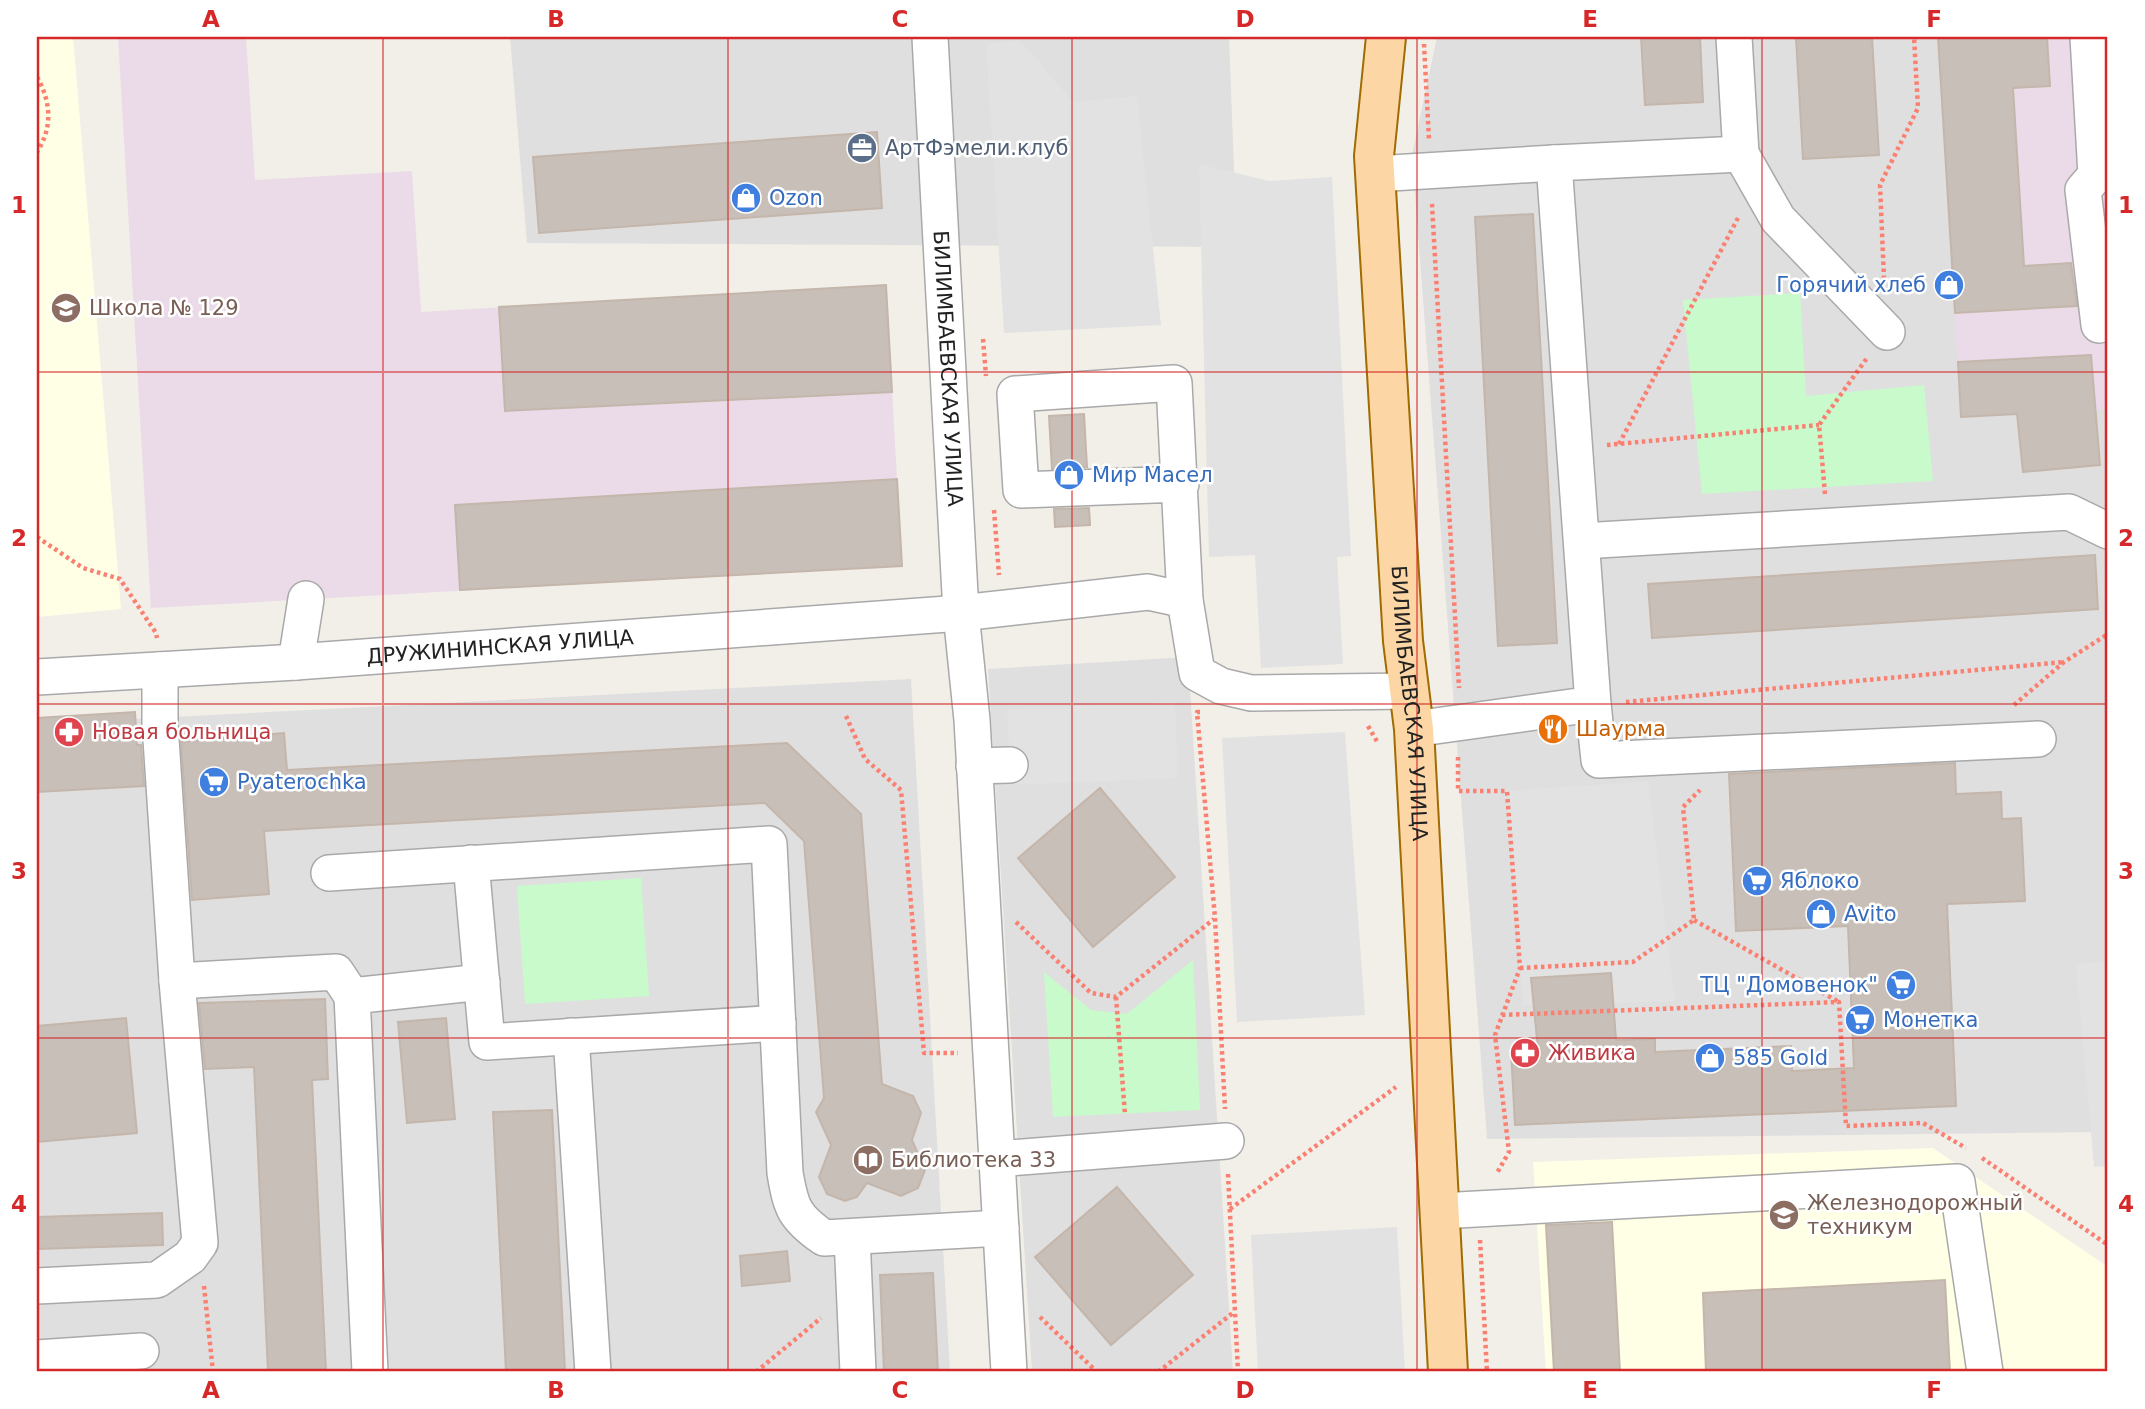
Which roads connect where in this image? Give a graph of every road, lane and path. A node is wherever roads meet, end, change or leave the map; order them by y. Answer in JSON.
{"nodes":[{"id":1,"x":930,"y":37,"type":"edge"},
{"id":2,"x":1387,"y":37,"type":"edge"},
{"id":3,"x":1423,"y":37,"type":"edge"},
{"id":4,"x":1734,"y":37,"type":"edge"},
{"id":5,"x":1914,"y":37,"type":"edge"},
{"id":6,"x":2088,"y":37,"type":"edge"},
{"id":7,"x":37,"y":77,"type":"edge"},
{"id":8,"x":37,"y":152,"type":"edge"},
{"id":9,"x":1554,"y":163,"type":"junction"},
{"id":10,"x":1749,"y":168,"type":"junction"},
{"id":11,"x":1431,"y":171,"type":"junction"},
{"id":12,"x":1375,"y":174,"type":"junction"},
{"id":13,"x":2099,"y":325,"type":"dead end"},
{"id":14,"x":1887,"y":332,"type":"junction"},
{"id":15,"x":1819,"y":425,"type":"junction"},
{"id":16,"x":1619,"y":444,"type":"junction"},
{"id":17,"x":1575,"y":448,"type":"junction"},
{"id":18,"x":1181,"y":484,"type":"junction"},
{"id":19,"x":1828,"y":527,"type":"junction"},
{"id":20,"x":2108,"y":531,"type":"edge"},
{"id":21,"x":37,"y":537,"type":"edge"},
{"id":22,"x":1582,"y":541,"type":"junction"},
{"id":23,"x":306,"y":599,"type":"dead end"},
{"id":24,"x":1185,"y":600,"type":"junction"},
{"id":25,"x":961,"y":613,"type":"junction"},
{"id":26,"x":2108,"y":634,"type":"edge"},
{"id":27,"x":2064,"y":662,"type":"junction"},
{"id":28,"x":296,"y":663,"type":"junction"},
{"id":29,"x":160,"y":670,"type":"junction"},
{"id":30,"x":37,"y":677,"type":"edge"},
{"id":31,"x":1410,"y":691,"type":"junction"},
{"id":32,"x":1593,"y":705,"type":"junction"},
{"id":33,"x":2012,"y":706,"type":"dead end"},
{"id":34,"x":1210,"y":712,"type":"dead end"},
{"id":35,"x":846,"y":716,"type":"dead end"},
{"id":36,"x":1364,"y":721,"type":"dead end"},
{"id":37,"x":1459,"y":723,"type":"junction"},
{"id":38,"x":1414,"y":729,"type":"junction"},
{"id":39,"x":2038,"y":739,"type":"dead end"},
{"id":40,"x":1736,"y":754,"type":"junction"},
{"id":41,"x":1380,"y":756,"type":"dead end"},
{"id":42,"x":1010,"y":765,"type":"dead end"},
{"id":43,"x":974,"y":766,"type":"junction"},
{"id":44,"x":471,"y":863,"type":"junction"},
{"id":45,"x":329,"y":873,"type":"dead end"},
{"id":46,"x":1012,"y":918,"type":"dead end"},
{"id":47,"x":1215,"y":918,"type":"junction"},
{"id":48,"x":1694,"y":920,"type":"junction"},
{"id":49,"x":1520,"y":968,"type":"junction"},
{"id":50,"x":177,"y":981,"type":"junction"},
{"id":51,"x":482,"y":982,"type":"junction"},
{"id":52,"x":352,"y":996,"type":"junction"},
{"id":53,"x":1116,"y":997,"type":"junction"},
{"id":54,"x":1839,"y":1002,"type":"junction"},
{"id":55,"x":1502,"y":1016,"type":"junction"},
{"id":56,"x":778,"y":1023,"type":"junction"},
{"id":57,"x":571,"y":1036,"type":"junction"},
{"id":58,"x":964,"y":1054,"type":"dead end"},
{"id":59,"x":1396,"y":1075,"type":"dead end"},
{"id":60,"x":1226,"y":1141,"type":"junction"},
{"id":61,"x":1125,"y":1149,"type":"junction"},
{"id":62,"x":997,"y":1159,"type":"junction"},
{"id":63,"x":1479,"y":1207,"type":"junction"},
{"id":64,"x":1230,"y":1209,"type":"junction"},
{"id":65,"x":1440,"y":1211,"type":"junction"},
{"id":66,"x":1001,"y":1228,"type":"junction"},
{"id":67,"x":852,"y":1237,"type":"junction"},
{"id":68,"x":200,"y":1243,"type":"junction"},
{"id":69,"x":2108,"y":1245,"type":"edge"},
{"id":70,"x":37,"y":1286,"type":"edge"},
{"id":71,"x":855,"y":1291,"type":"junction"},
{"id":72,"x":1032,"y":1311,"type":"dead end"},
{"id":73,"x":1235,"y":1311,"type":"junction"},
{"id":74,"x":141,"y":1351,"type":"dead end"},
{"id":75,"x":37,"y":1358,"type":"edge"},
{"id":76,"x":213,"y":1372,"type":"edge"},
{"id":77,"x":370,"y":1372,"type":"edge"},
{"id":78,"x":593,"y":1372,"type":"edge"},
{"id":79,"x":756,"y":1372,"type":"edge"},
{"id":80,"x":858,"y":1372,"type":"edge"},
{"id":81,"x":1009,"y":1372,"type":"edge"},
{"id":82,"x":1097,"y":1372,"type":"edge"},
{"id":83,"x":1158,"y":1372,"type":"edge"},
{"id":84,"x":1238,"y":1372,"type":"edge"},
{"id":85,"x":1448,"y":1372,"type":"edge"},
{"id":86,"x":1488,"y":1372,"type":"edge"},
{"id":87,"x":1985,"y":1372,"type":"edge"}],
"edges":[{"from":1,"to":25,"type":"street","name":"БИЛИМБАЕВСКАЯ УЛИЦА"},
{"from":2,"to":12,"type":"main road","name":"БИЛИМБАЕВСКАЯ УЛИЦА"},
{"from":3,"to":11,"type":"path"},
{"from":4,"to":10,"type":"street"},
{"from":5,"to":14,"type":"path"},
{"from":6,"to":13,"type":"street"},
{"from":7,"to":8,"type":"path"},
{"from":9,"to":10,"type":"street"},
{"from":9,"to":11,"type":"street"},
{"from":9,"to":17,"type":"street"},
{"from":10,"to":14,"type":"street"},
{"from":10,"to":16,"type":"path"},
{"from":11,"to":12,"type":"street"},
{"from":11,"to":37,"type":"path"},
{"from":12,"to":31,"type":"main road","name":"БИЛИМБАЕВСКАЯ УЛИЦА"},
{"from":14,"to":15,"type":"path"},
{"from":15,"to":16,"type":"path"},
{"from":15,"to":19,"type":"path"},
{"from":16,"to":17,"type":"path"},
{"from":17,"to":22,"type":"street"},
{"from":18,"to":18,"type":"street"},
{"from":18,"to":24,"type":"street"},
{"from":19,"to":20,"type":"street"},
{"from":19,"to":22,"type":"street"},
{"from":21,"to":29,"type":"path"},
{"from":22,"to":32,"type":"street"},
{"from":23,"to":28,"type":"street"},
{"from":24,"to":25,"type":"street","name":"ДРУЖИНИНСКАЯ УЛИЦА"},
{"from":24,"to":31,"type":"street"},
{"from":25,"to":28,"type":"street","name":"ДРУЖИНИНСКАЯ УЛИЦА"},
{"from":25,"to":43,"type":"street","name":"БИЛИМБАЕВСКАЯ УЛИЦА"},
{"from":26,"to":27,"type":"path"},
{"from":27,"to":32,"type":"path"},
{"from":27,"to":33,"type":"path"},
{"from":28,"to":29,"type":"street","name":"ДРУЖИНИНСКАЯ УЛИЦА"},
{"from":29,"to":30,"type":"street","name":"ДРУЖИНИНСКАЯ УЛИЦА"},
{"from":29,"to":50,"type":"street"},
{"from":31,"to":38,"type":"main road","name":"БИЛИМБАЕВСКАЯ УЛИЦА"},
{"from":32,"to":37,"type":"street"},
{"from":32,"to":40,"type":"street"},
{"from":34,"to":47,"type":"path"},
{"from":35,"to":58,"type":"path"},
{"from":36,"to":41,"type":"path"},
{"from":37,"to":38,"type":"street"},
{"from":37,"to":49,"type":"path"},
{"from":38,"to":65,"type":"main road","name":"БИЛИМБАЕВСКАЯ УЛИЦА"},
{"from":39,"to":40,"type":"street"},
{"from":40,"to":48,"type":"path"},
{"from":42,"to":43,"type":"street"},
{"from":43,"to":62,"type":"street","name":"БИЛИМБАЕВСКАЯ УЛИЦА"},
{"from":44,"to":45,"type":"street"},
{"from":44,"to":51,"type":"street"},
{"from":44,"to":56,"type":"street"},
{"from":46,"to":53,"type":"path"},
{"from":47,"to":53,"type":"path"},
{"from":47,"to":60,"type":"path"},
{"from":48,"to":49,"type":"path"},
{"from":48,"to":54,"type":"path"},
{"from":49,"to":55,"type":"path"},
{"from":50,"to":52,"type":"street"},
{"from":50,"to":68,"type":"street"},
{"from":51,"to":52,"type":"street"},
{"from":51,"to":57,"type":"street"},
{"from":52,"to":77,"type":"street"},
{"from":53,"to":61,"type":"path"},
{"from":54,"to":55,"type":"path"},
{"from":54,"to":69,"type":"path"},
{"from":55,"to":63,"type":"path"},
{"from":56,"to":57,"type":"street"},
{"from":56,"to":67,"type":"street"},
{"from":57,"to":78,"type":"street"},
{"from":59,"to":64,"type":"path"},
{"from":60,"to":61,"type":"street"},
{"from":60,"to":64,"type":"path"},
{"from":61,"to":62,"type":"street"},
{"from":62,"to":66,"type":"street","name":"БИЛИМБАЕВСКАЯ УЛИЦА"},
{"from":63,"to":65,"type":"street"},
{"from":63,"to":86,"type":"path"},
{"from":63,"to":87,"type":"street"},
{"from":64,"to":73,"type":"path"},
{"from":65,"to":85,"type":"main road","name":"БИЛИМБАЕВСКАЯ УЛИЦА"},
{"from":66,"to":67,"type":"street"},
{"from":66,"to":81,"type":"street","name":"БИЛИМБАЕВСКАЯ УЛИЦА"},
{"from":67,"to":71,"type":"street"},
{"from":68,"to":70,"type":"street"},
{"from":68,"to":76,"type":"path"},
{"from":71,"to":79,"type":"path"},
{"from":71,"to":80,"type":"street"},
{"from":72,"to":82,"type":"path"},
{"from":73,"to":83,"type":"path"},
{"from":73,"to":84,"type":"path"},
{"from":74,"to":75,"type":"street"}]}
